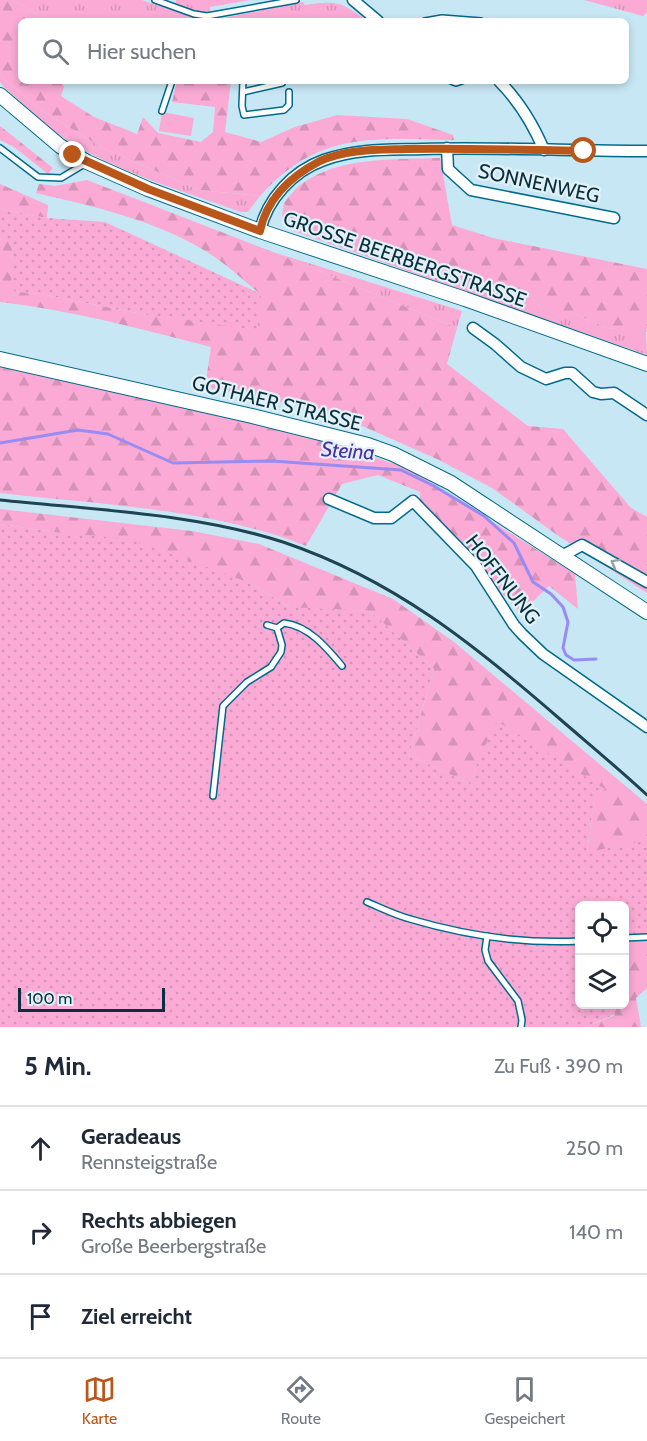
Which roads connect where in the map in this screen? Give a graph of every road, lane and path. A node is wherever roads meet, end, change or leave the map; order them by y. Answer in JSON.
{"nodes":[{"id":1,"x":155,"y":0,"type":"edge"},
{"id":2,"x":296,"y":0,"type":"edge"},
{"id":3,"x":353,"y":0,"type":"edge"},
{"id":4,"x":374,"y":18,"type":"edge"},
{"id":5,"x":171,"y":84,"type":"edge"},
{"id":6,"x":243,"y":84,"type":"edge"},
{"id":7,"x":278,"y":84,"type":"edge"},
{"id":8,"x":502,"y":84,"type":"edge"},
{"id":9,"x":243,"y":92,"type":"junction"},
{"id":10,"x":289,"y":92,"type":"dead end"},
{"id":11,"x":0,"y":94,"type":"edge"},
{"id":12,"x":162,"y":111,"type":"dead end"},
{"id":13,"x":0,"y":148,"type":"edge"},
{"id":14,"x":447,"y":148,"type":"junction"},
{"id":15,"x":544,"y":150,"type":"junction"},
{"id":16,"x":647,"y":151,"type":"edge"},
{"id":17,"x":87,"y":162,"type":"junction"},
{"id":18,"x":614,"y":218,"type":"dead end"},
{"id":19,"x":260,"y":231,"type":"junction"},
{"id":20,"x":473,"y":328,"type":"dead end"},
{"id":21,"x":0,"y":359,"type":"edge"},
{"id":22,"x":647,"y":364,"type":"edge"},
{"id":23,"x":647,"y":415,"type":"edge"},
{"id":24,"x":329,"y":499,"type":"dead end"},
{"id":25,"x":562,"y":556,"type":"junction"},
{"id":26,"x":647,"y":582,"type":"edge"},
{"id":27,"x":647,"y":612,"type":"edge"},
{"id":28,"x":267,"y":625,"type":"dead end"},
{"id":29,"x":277,"y":628,"type":"junction"},
{"id":30,"x":342,"y":666,"type":"dead end"},
{"id":31,"x":647,"y":727,"type":"edge"},
{"id":32,"x":213,"y":796,"type":"dead end"},
{"id":33,"x":367,"y":902,"type":"dead end"},
{"id":34,"x":487,"y":936,"type":"junction"},
{"id":35,"x":647,"y":937,"type":"edge"},
{"id":36,"x":629,"y":938,"type":"edge"},
{"id":37,"x":575,"y":941,"type":"edge"},
{"id":38,"x":521,"y":1027,"type":"edge"}],
"edges":[{"from":1,"to":2,"type":"lane"},
{"from":3,"to":4,"type":"street"},
{"from":5,"to":12,"type":"lane"},
{"from":6,"to":9,"type":"lane"},
{"from":7,"to":9,"type":"lane"},
{"from":8,"to":15,"type":"street"},
{"from":9,"to":10,"type":"lane"},
{"from":11,"to":17,"type":"street","name":"GROSSE BEERBERGSTRASSE"},
{"from":13,"to":17,"type":"lane"},
{"from":14,"to":15,"type":"street"},
{"from":14,"to":18,"type":"street","name":"SONNENWEG"},
{"from":14,"to":19,"type":"street"},
{"from":15,"to":16,"type":"street"},
{"from":17,"to":19,"type":"street","name":"GROSSE BEERBERGSTRASSE"},
{"from":19,"to":22,"type":"street","name":"GROSSE BEERBERGSTRASSE"},
{"from":20,"to":23,"type":"street"},
{"from":21,"to":25,"type":"street","name":"GOTHAER STRASSE"},
{"from":24,"to":31,"type":"street","name":"HOFFNUNG"},
{"from":26,"to":25,"type":"street","one_way":true},
{"from":25,"to":27,"type":"street","name":"GOTHAER STRASSE"},
{"from":28,"to":29,"type":"lane"},
{"from":29,"to":30,"type":"lane"},
{"from":29,"to":32,"type":"lane"},
{"from":33,"to":34,"type":"lane"},
{"from":34,"to":37,"type":"lane"},
{"from":34,"to":38,"type":"lane"},
{"from":35,"to":36,"type":"lane"}]}
